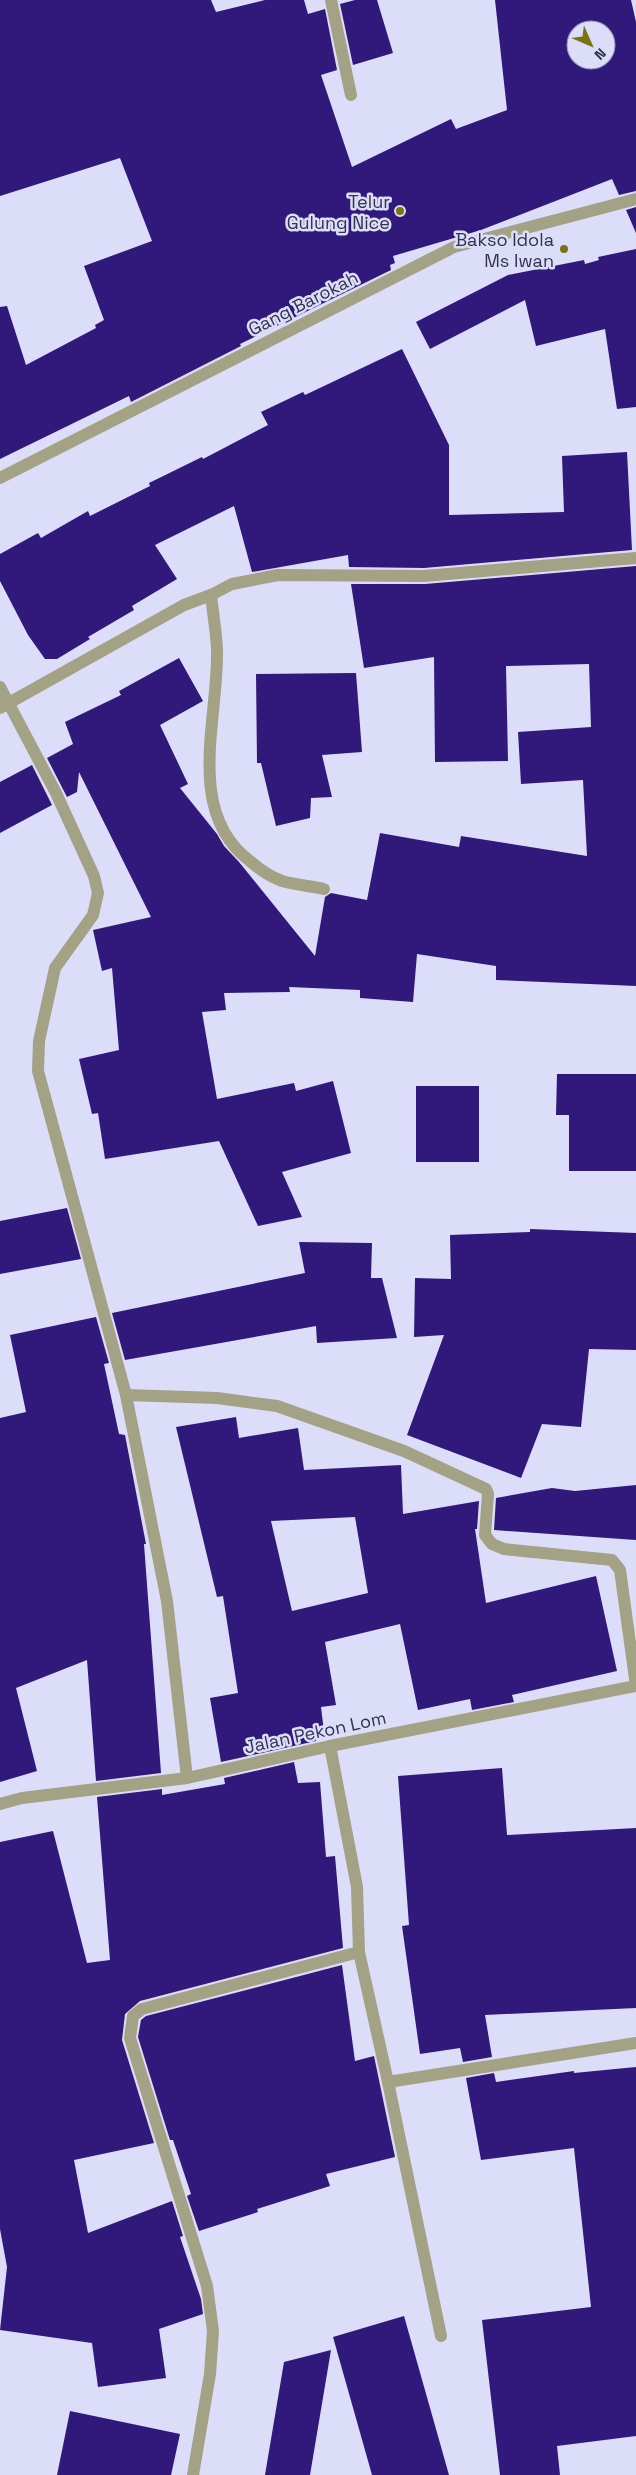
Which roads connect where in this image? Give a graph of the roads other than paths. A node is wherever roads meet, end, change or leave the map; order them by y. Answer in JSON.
{"nodes":[{"id":1,"x":331,"y":0,"type":"edge"},
{"id":2,"x":351,"y":96,"type":"dead end"},
{"id":3,"x":636,"y":198,"type":"edge"},
{"id":4,"x":0,"y":478,"type":"edge"},
{"id":5,"x":636,"y":558,"type":"edge"},
{"id":6,"x":211,"y":595,"type":"junction"},
{"id":7,"x":0,"y":687,"type":"edge"},
{"id":8,"x":5,"y":705,"type":"edge"},
{"id":9,"x":324,"y":889,"type":"dead end"},
{"id":10,"x":126,"y":1395,"type":"junction"},
{"id":11,"x":636,"y":1686,"type":"edge"},
{"id":12,"x":330,"y":1746,"type":"junction"},
{"id":13,"x":187,"y":1778,"type":"junction"},
{"id":14,"x":0,"y":1804,"type":"edge"},
{"id":15,"x":359,"y":1952,"type":"junction"},
{"id":16,"x":636,"y":2043,"type":"edge"},
{"id":17,"x":388,"y":2082,"type":"junction"},
{"id":18,"x":441,"y":2336,"type":"dead end"},
{"id":19,"x":193,"y":2475,"type":"edge"}],
"edges":[{"from":1,"to":2,"type":"street"},
{"from":3,"to":4,"type":"street","name":"Gang Barokah"},
{"from":5,"to":6,"type":"street"},
{"from":6,"to":8,"type":"street"},
{"from":6,"to":9,"type":"street"},
{"from":7,"to":8,"type":"street"},
{"from":8,"to":10,"type":"street"},
{"from":10,"to":11,"type":"street"},
{"from":10,"to":13,"type":"street"},
{"from":11,"to":12,"type":"street","name":"Jalan Pekon Lom"},
{"from":12,"to":13,"type":"street","name":"Jalan Pekon Lom"},
{"from":12,"to":15,"type":"street"},
{"from":13,"to":14,"type":"street","name":"Jalan Pekon Lom"},
{"from":15,"to":17,"type":"street"},
{"from":15,"to":19,"type":"street"},
{"from":16,"to":17,"type":"street"},
{"from":17,"to":18,"type":"street"}]}
